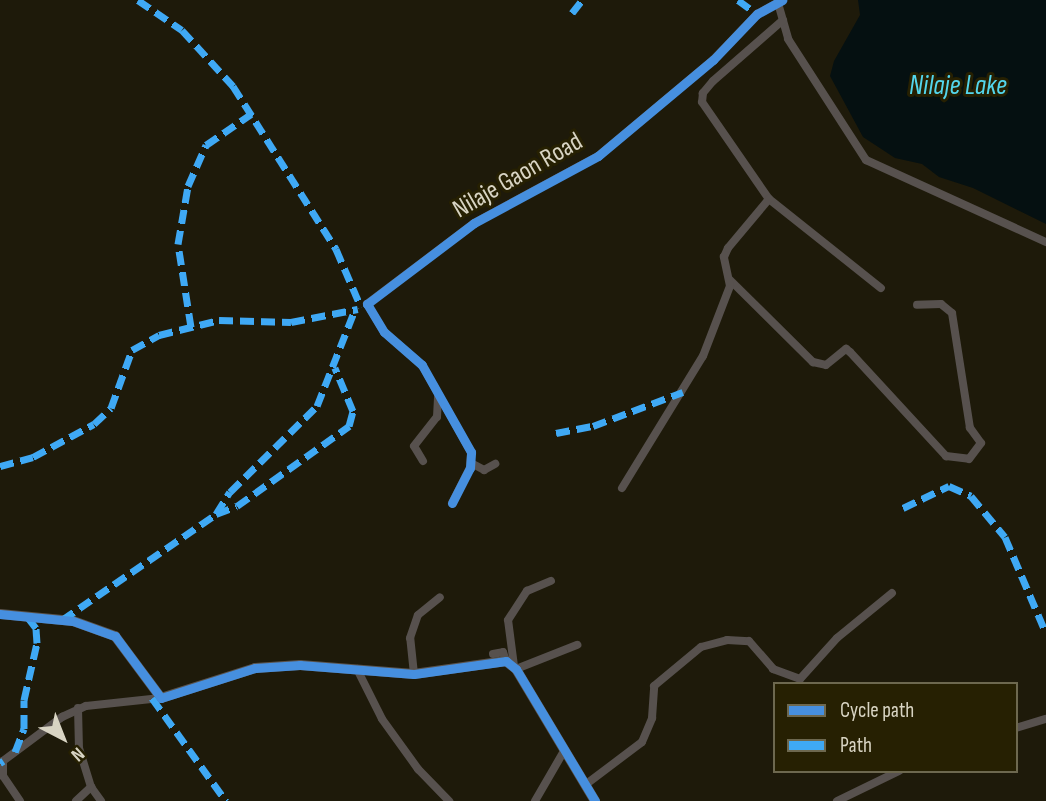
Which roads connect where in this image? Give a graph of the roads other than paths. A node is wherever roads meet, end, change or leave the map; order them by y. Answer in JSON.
{"nodes":[{"id":1,"x":780,"y":2,"type":"edge"},
{"id":2,"x":783,"y":20,"type":"junction"},
{"id":3,"x":710,"y":62,"type":"junction"},
{"id":4,"x":719,"y":76,"type":"junction"},
{"id":5,"x":768,"y":199,"type":"junction"},
{"id":6,"x":1046,"y":243,"type":"edge"},
{"id":7,"x":730,"y":280,"type":"junction"},
{"id":8,"x":881,"y":288,"type":"dead end"},
{"id":9,"x":917,"y":305,"type":"dead end"},
{"id":10,"x":438,"y":394,"type":"junction"},
{"id":11,"x":423,"y":461,"type":"dead end"},
{"id":12,"x":471,"y":463,"type":"junction"},
{"id":13,"x":495,"y":464,"type":"dead end"},
{"id":14,"x":622,"y":488,"type":"dead end"},
{"id":15,"x":453,"y":503,"type":"dead end"},
{"id":16,"x":551,"y":581,"type":"dead end"},
{"id":17,"x":892,"y":593,"type":"dead end"},
{"id":18,"x":440,"y":597,"type":"dead end"},
{"id":19,"x":0,"y":614,"type":"edge"},
{"id":20,"x":577,"y":645,"type":"dead end"},
{"id":21,"x":494,"y":654,"type":"dead end"},
{"id":22,"x":512,"y":665,"type":"junction"},
{"id":23,"x":357,"y":669,"type":"junction"},
{"id":24,"x":414,"y":674,"type":"junction"},
{"id":25,"x":161,"y":698,"type":"junction"},
{"id":26,"x":78,"y":708,"type":"junction"},
{"id":27,"x":1046,"y":719,"type":"edge"},
{"id":28,"x":1018,"y":727,"type":"edge"},
{"id":29,"x":564,"y":751,"type":"junction"},
{"id":30,"x":895,"y":773,"type":"edge"},
{"id":31,"x":2,"y":779,"type":"edge"},
{"id":32,"x":586,"y":786,"type":"junction"},
{"id":33,"x":91,"y":787,"type":"junction"},
{"id":34,"x":20,"y":801,"type":"edge"},
{"id":35,"x":76,"y":801,"type":"edge"},
{"id":36,"x":101,"y":801,"type":"edge"},
{"id":37,"x":449,"y":801,"type":"edge"},
{"id":38,"x":535,"y":801,"type":"edge"},
{"id":39,"x":595,"y":801,"type":"edge"},
{"id":40,"x":837,"y":801,"type":"edge"}],
"edges":[{"from":1,"to":2,"type":"street"},
{"from":1,"to":3,"type":"street","name":"Nilaje Gaon Road"},
{"from":2,"to":4,"type":"street"},
{"from":2,"to":6,"type":"street"},
{"from":3,"to":4,"type":"street"},
{"from":3,"to":10,"type":"street","name":"Nilaje Gaon Road"},
{"from":4,"to":5,"type":"street"},
{"from":5,"to":7,"type":"street"},
{"from":5,"to":8,"type":"street"},
{"from":7,"to":9,"type":"street"},
{"from":7,"to":14,"type":"street"},
{"from":10,"to":11,"type":"street"},
{"from":10,"to":12,"type":"street"},
{"from":12,"to":13,"type":"street"},
{"from":12,"to":15,"type":"street"},
{"from":16,"to":22,"type":"street"},
{"from":17,"to":32,"type":"street"},
{"from":18,"to":24,"type":"street"},
{"from":19,"to":25,"type":"street"},
{"from":20,"to":22,"type":"street"},
{"from":21,"to":22,"type":"street"},
{"from":22,"to":24,"type":"street"},
{"from":22,"to":29,"type":"street"},
{"from":23,"to":24,"type":"street"},
{"from":23,"to":25,"type":"street"},
{"from":23,"to":37,"type":"street"},
{"from":25,"to":26,"type":"street"},
{"from":26,"to":31,"type":"street"},
{"from":26,"to":33,"type":"street"},
{"from":27,"to":28,"type":"street"},
{"from":29,"to":32,"type":"street"},
{"from":29,"to":38,"type":"street"},
{"from":30,"to":40,"type":"street"},
{"from":31,"to":34,"type":"street"},
{"from":32,"to":39,"type":"street"},
{"from":33,"to":35,"type":"street"},
{"from":33,"to":36,"type":"street"}]}
